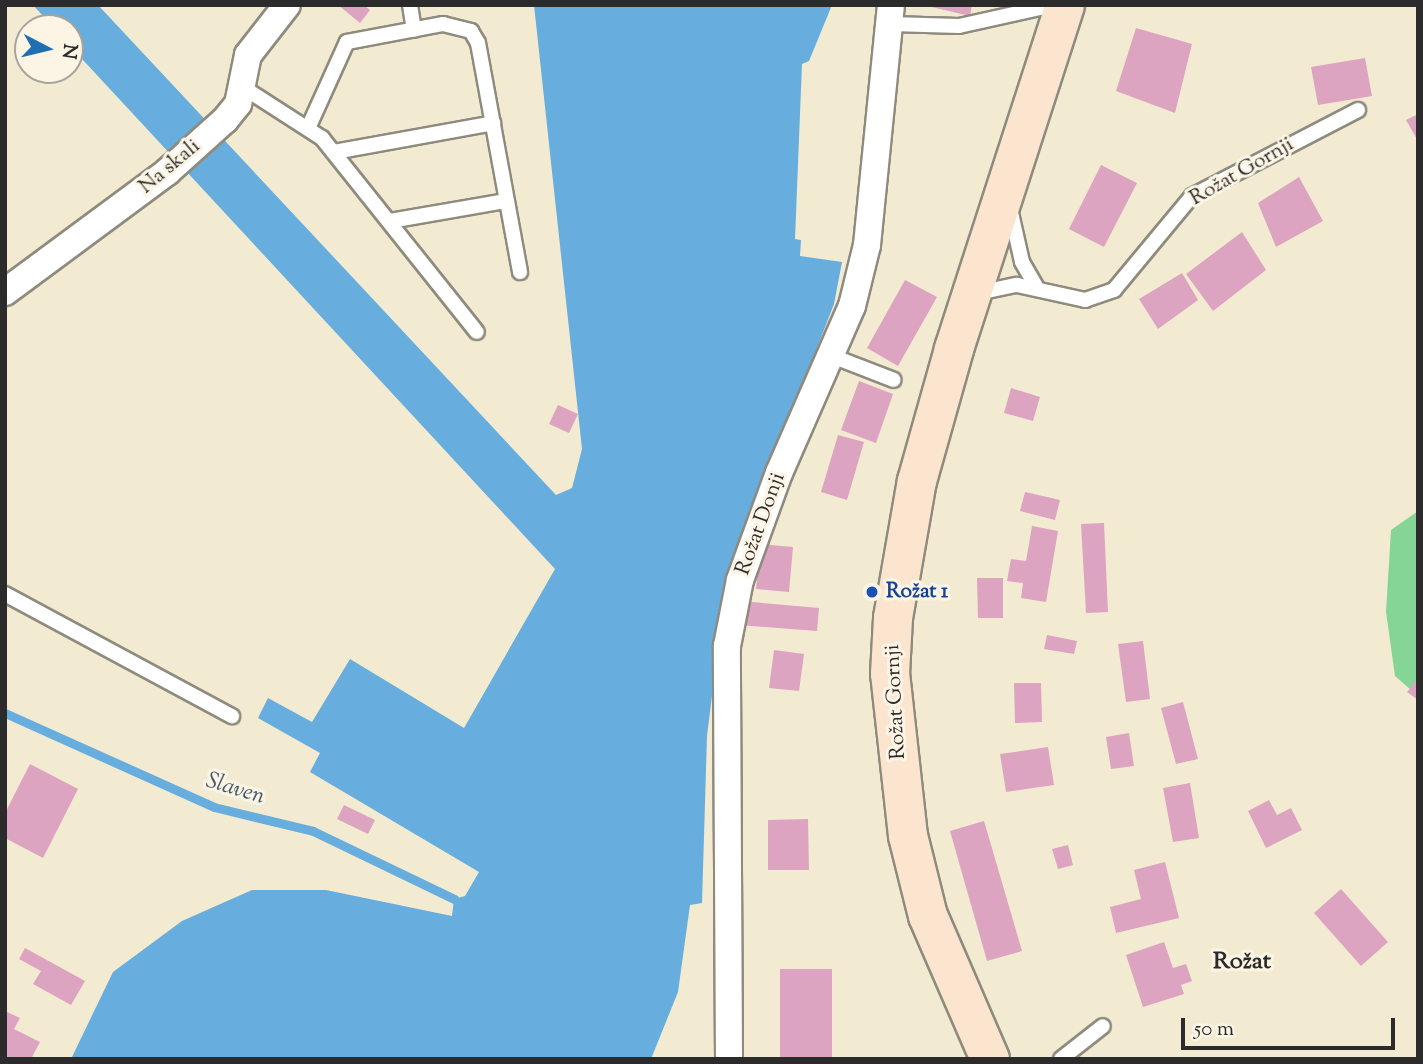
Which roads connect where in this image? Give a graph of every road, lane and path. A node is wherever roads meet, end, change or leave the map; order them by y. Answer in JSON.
{"nodes":[{"id":1,"x":287,"y":5,"type":"edge"},
{"id":2,"x":410,"y":5,"type":"edge"},
{"id":3,"x":1054,"y":5,"type":"edge"},
{"id":4,"x":1065,"y":5,"type":"edge"},
{"id":5,"x":891,"y":15,"type":"edge"},
{"id":6,"x":414,"y":30,"type":"junction"},
{"id":7,"x":244,"y":88,"type":"junction"},
{"id":8,"x":1358,"y":110,"type":"dead end"},
{"id":9,"x":493,"y":123,"type":"junction"},
{"id":10,"x":309,"y":126,"type":"junction"},
{"id":11,"x":334,"y":152,"type":"junction"},
{"id":12,"x":1011,"y":166,"type":"junction"},
{"id":13,"x":506,"y":201,"type":"junction"},
{"id":14,"x":390,"y":221,"type":"junction"},
{"id":15,"x":520,"y":272,"type":"dead end"},
{"id":16,"x":1037,"y":288,"type":"junction"},
{"id":17,"x":5,"y":292,"type":"edge"},
{"id":18,"x":970,"y":296,"type":"junction"},
{"id":19,"x":477,"y":332,"type":"dead end"},
{"id":20,"x":832,"y":356,"type":"junction"},
{"id":21,"x":894,"y":380,"type":"dead end"},
{"id":22,"x":5,"y":594,"type":"edge"},
{"id":23,"x":232,"y":716,"type":"dead end"},
{"id":24,"x":1103,"y":1026,"type":"dead end"},
{"id":25,"x":729,"y":1059,"type":"edge"},
{"id":26,"x":990,"y":1059,"type":"edge"},
{"id":27,"x":1061,"y":1059,"type":"edge"}],
"edges":[{"from":1,"to":7,"type":"street","name":"Na skali"},
{"from":2,"to":6,"type":"lane"},
{"from":3,"to":5,"type":"lane"},
{"from":4,"to":12,"type":"main road","name":"Rožat Gornji"},
{"from":5,"to":20,"type":"street","name":"Rožat Donji"},
{"from":6,"to":9,"type":"lane"},
{"from":6,"to":10,"type":"lane"},
{"from":7,"to":10,"type":"lane"},
{"from":7,"to":17,"type":"street","name":"Na skali"},
{"from":8,"to":16,"type":"lane","name":"Rožat Gornji"},
{"from":9,"to":11,"type":"lane"},
{"from":9,"to":13,"type":"lane"},
{"from":10,"to":11,"type":"lane"},
{"from":11,"to":14,"type":"lane"},
{"from":12,"to":16,"type":"lane","name":"Rožat Gornji"},
{"from":12,"to":18,"type":"main road","name":"Rožat Gornji"},
{"from":13,"to":14,"type":"lane"},
{"from":13,"to":15,"type":"lane"},
{"from":14,"to":19,"type":"lane"},
{"from":16,"to":18,"type":"lane","name":"Rožat Gornji"},
{"from":18,"to":26,"type":"main road","name":"Rožat Gornji"},
{"from":20,"to":21,"type":"lane"},
{"from":20,"to":25,"type":"street","name":"Rožat Donji"},
{"from":22,"to":23,"type":"lane"},
{"from":24,"to":27,"type":"lane"}]}
